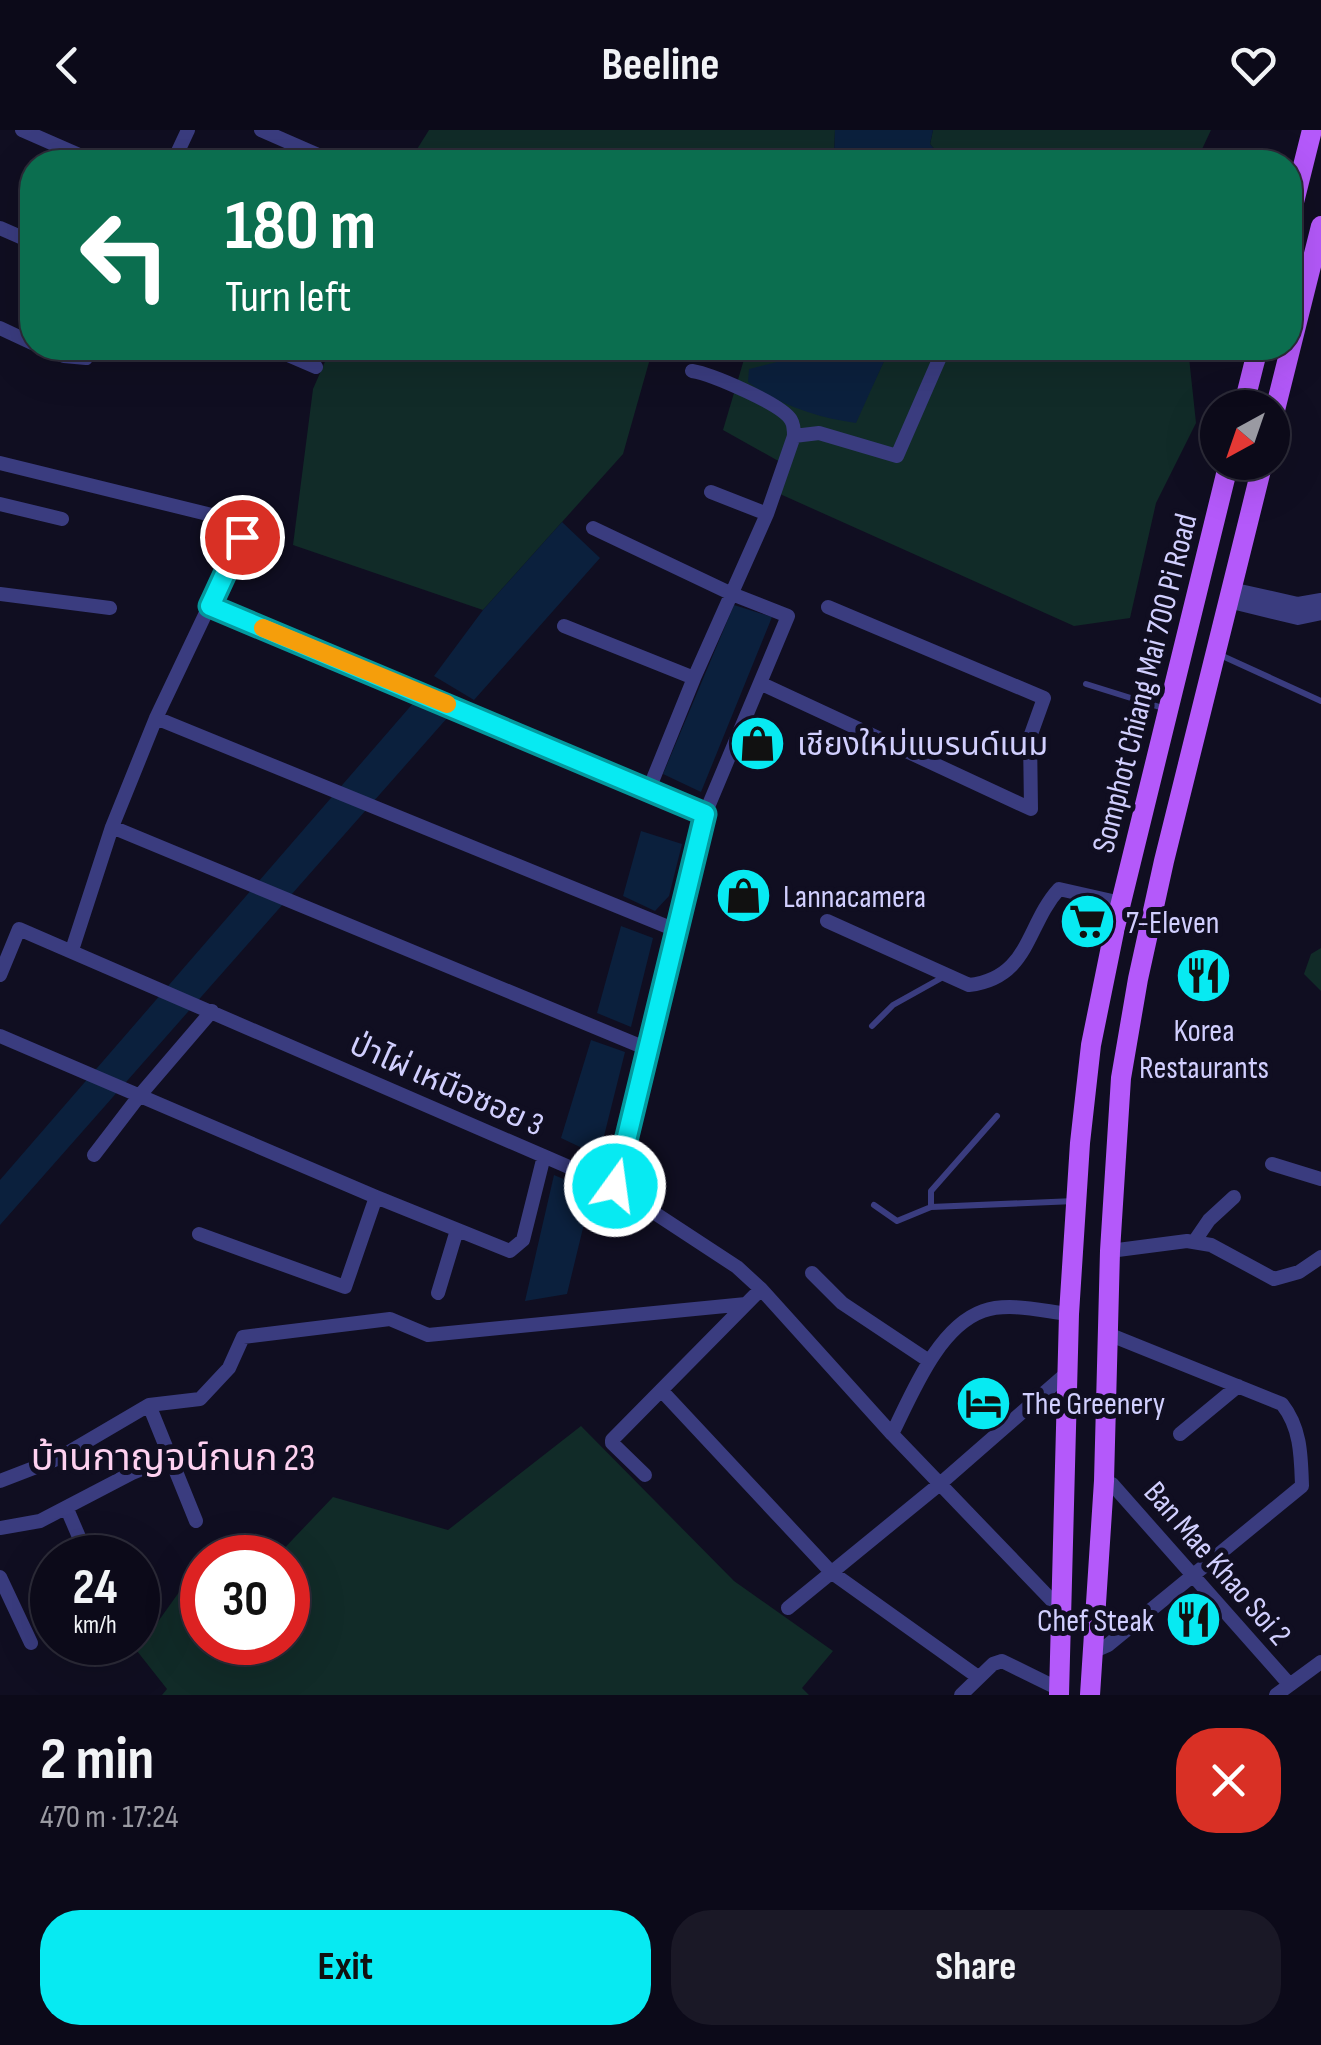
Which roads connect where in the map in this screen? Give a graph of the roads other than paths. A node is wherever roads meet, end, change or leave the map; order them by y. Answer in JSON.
{"nodes":[{"id":1,"x":22,"y":130,"type":"edge"},
{"id":2,"x":261,"y":130,"type":"edge"},
{"id":3,"x":1312,"y":130,"type":"edge"},
{"id":4,"x":68,"y":150,"type":"edge"},
{"id":5,"x":307,"y":150,"type":"edge"},
{"id":6,"x":1302,"y":170,"type":"edge"},
{"id":7,"x":1321,"y":226,"type":"edge"},
{"id":8,"x":1302,"y":302,"type":"edge"},
{"id":9,"x":300,"y":360,"type":"edge"},
{"id":10,"x":939,"y":360,"type":"edge"},
{"id":11,"x":1255,"y":360,"type":"edge"},
{"id":12,"x":1288,"y":360,"type":"edge"},
{"id":13,"x":316,"y":367,"type":"dead end"},
{"id":14,"x":692,"y":372,"type":"dead end"},
{"id":15,"x":1248,"y":390,"type":"edge"},
{"id":16,"x":1280,"y":390,"type":"edge"},
{"id":17,"x":794,"y":436,"type":"junction"},
{"id":18,"x":0,"y":462,"type":"edge"},
{"id":19,"x":1225,"y":480,"type":"edge"},
{"id":20,"x":1258,"y":480,"type":"edge"},
{"id":21,"x":711,"y":492,"type":"dead end"},
{"id":22,"x":0,"y":504,"type":"edge"},
{"id":23,"x":767,"y":514,"type":"junction"},
{"id":24,"x":62,"y":519,"type":"dead end"},
{"id":25,"x":236,"y":521,"type":"dead end"},
{"id":26,"x":594,"y":528,"type":"dead end"},
{"id":27,"x":242,"y":537,"type":"dead end"},
{"id":28,"x":0,"y":594,"type":"edge"},
{"id":29,"x":732,"y":594,"type":"junction"},
{"id":30,"x":1230,"y":595,"type":"junction"},
{"id":31,"x":1321,"y":600,"type":"edge"},
{"id":32,"x":210,"y":606,"type":"junction"},
{"id":33,"x":110,"y":608,"type":"dead end"},
{"id":34,"x":828,"y":608,"type":"dead end"},
{"id":35,"x":1321,"y":613,"type":"edge"},
{"id":36,"x":564,"y":626,"type":"dead end"},
{"id":37,"x":1216,"y":652,"type":"junction"},
{"id":38,"x":694,"y":678,"type":"junction"},
{"id":39,"x":760,"y":683,"type":"junction"},
{"id":40,"x":1086,"y":684,"type":"dead end"},
{"id":41,"x":1321,"y":701,"type":"edge"},
{"id":42,"x":1168,"y":709,"type":"junction"},
{"id":43,"x":156,"y":718,"type":"junction"},
{"id":44,"x":650,"y":789,"type":"junction"},
{"id":45,"x":705,"y":814,"type":"junction"},
{"id":46,"x":112,"y":828,"type":"junction"},
{"id":47,"x":1121,"y":903,"type":"junction"},
{"id":48,"x":828,"y":921,"type":"dead end"},
{"id":49,"x":678,"y":931,"type":"junction"},
{"id":50,"x":72,"y":950,"type":"junction"},
{"id":51,"x":0,"y":975,"type":"edge"},
{"id":52,"x":946,"y":976,"type":"junction"},
{"id":53,"x":206,"y":1009,"type":"junction"},
{"id":54,"x":872,"y":1026,"type":"dead end"},
{"id":55,"x":0,"y":1036,"type":"edge"},
{"id":56,"x":650,"y":1050,"type":"junction"},
{"id":57,"x":132,"y":1092,"type":"junction"},
{"id":58,"x":997,"y":1116,"type":"dead end"},
{"id":59,"x":94,"y":1155,"type":"dead end"},
{"id":60,"x":544,"y":1156,"type":"junction"},
{"id":61,"x":1272,"y":1164,"type":"dead end"},
{"id":62,"x":1321,"y":1179,"type":"edge"},
{"id":63,"x":615,"y":1186,"type":"junction"},
{"id":64,"x":1234,"y":1197,"type":"dead end"},
{"id":65,"x":376,"y":1198,"type":"junction"},
{"id":66,"x":1076,"y":1201,"type":"junction"},
{"id":67,"x":874,"y":1206,"type":"dead end"},
{"id":68,"x":931,"y":1206,"type":"junction"},
{"id":69,"x":457,"y":1230,"type":"junction"},
{"id":70,"x":199,"y":1234,"type":"dead end"},
{"id":71,"x":1194,"y":1242,"type":"junction"},
{"id":72,"x":1110,"y":1250,"type":"junction"},
{"id":73,"x":1321,"y":1257,"type":"edge"},
{"id":74,"x":812,"y":1273,"type":"dead end"},
{"id":75,"x":761,"y":1288,"type":"junction"},
{"id":76,"x":438,"y":1293,"type":"dead end"},
{"id":77,"x":746,"y":1304,"type":"junction"},
{"id":78,"x":1068,"y":1314,"type":"junction"},
{"id":79,"x":1108,"y":1334,"type":"junction"},
{"id":80,"x":929,"y":1361,"type":"junction"},
{"id":81,"x":1067,"y":1373,"type":"junction"},
{"id":82,"x":1238,"y":1386,"type":"junction"},
{"id":83,"x":661,"y":1390,"type":"junction"},
{"id":84,"x":150,"y":1405,"type":"junction"},
{"id":85,"x":892,"y":1434,"type":"junction"},
{"id":86,"x":1180,"y":1434,"type":"dead end"},
{"id":87,"x":171,"y":1457,"type":"junction"},
{"id":88,"x":645,"y":1475,"type":"dead end"},
{"id":89,"x":0,"y":1481,"type":"edge"},
{"id":90,"x":1104,"y":1481,"type":"junction"},
{"id":91,"x":940,"y":1484,"type":"junction"},
{"id":92,"x":67,"y":1508,"type":"junction"},
{"id":93,"x":196,"y":1521,"type":"dead end"},
{"id":94,"x":0,"y":1528,"type":"edge"},
{"id":95,"x":78,"y":1535,"type":"edge"},
{"id":96,"x":831,"y":1572,"type":"junction"},
{"id":97,"x":1194,"y":1577,"type":"junction"},
{"id":98,"x":0,"y":1578,"type":"edge"},
{"id":99,"x":788,"y":1608,"type":"dead end"},
{"id":100,"x":1061,"y":1610,"type":"junction"},
{"id":101,"x":30,"y":1643,"type":"dead end"},
{"id":102,"x":1092,"y":1652,"type":"junction"},
{"id":103,"x":1321,"y":1662,"type":"edge"},
{"id":104,"x":978,"y":1678,"type":"junction"},
{"id":105,"x":1289,"y":1684,"type":"junction"},
{"id":106,"x":1059,"y":1692,"type":"edge"},
{"id":107,"x":961,"y":1695,"type":"edge"},
{"id":108,"x":1090,"y":1695,"type":"edge"},
{"id":109,"x":1104,"y":1695,"type":"edge"},
{"id":110,"x":1276,"y":1695,"type":"edge"}],
"edges":[{"from":1,"to":4,"type":"street"},
{"from":2,"to":5,"type":"street"},
{"from":3,"to":6,"type":"main road"},
{"from":7,"to":8,"type":"main road"},
{"from":9,"to":13,"type":"street"},
{"from":10,"to":17,"type":"street"},
{"from":11,"to":15,"type":"main road"},
{"from":12,"to":16,"type":"main road"},
{"from":14,"to":17,"type":"street"},
{"from":17,"to":23,"type":"street"},
{"from":18,"to":25,"type":"street"},
{"from":19,"to":42,"type":"main road","name":"Somphot Chiang Mai 700 Pi Road"},
{"from":20,"to":30,"type":"main road","name":"Somphot Chiang Mai 700 Pi Road"},
{"from":21,"to":23,"type":"street"},
{"from":22,"to":24,"type":"street"},
{"from":23,"to":29,"type":"street"},
{"from":26,"to":29,"type":"street"},
{"from":27,"to":32,"type":"street"},
{"from":28,"to":33,"type":"street"},
{"from":29,"to":38,"type":"street"},
{"from":29,"to":39,"type":"street"},
{"from":30,"to":31,"type":"street"},
{"from":30,"to":35,"type":"street"},
{"from":30,"to":37,"type":"main road","name":"Somphot Chiang Mai 700 Pi Road"},
{"from":32,"to":43,"type":"street"},
{"from":32,"to":44,"type":"street"},
{"from":34,"to":39,"type":"street"},
{"from":36,"to":38,"type":"street"},
{"from":37,"to":41,"type":"lane"},
{"from":37,"to":72,"type":"main road","name":"Somphot Chiang Mai 700 Pi Road"},
{"from":38,"to":44,"type":"street"},
{"from":39,"to":45,"type":"street"},
{"from":40,"to":42,"type":"lane"},
{"from":42,"to":47,"type":"main road","name":"Somphot Chiang Mai 700 Pi Road"},
{"from":43,"to":46,"type":"street"},
{"from":43,"to":49,"type":"street"},
{"from":44,"to":45,"type":"street"},
{"from":45,"to":49,"type":"street"},
{"from":46,"to":50,"type":"street"},
{"from":46,"to":56,"type":"street"},
{"from":47,"to":52,"type":"street"},
{"from":47,"to":66,"type":"main road","name":"Somphot Chiang Mai 700 Pi Road"},
{"from":48,"to":52,"type":"street"},
{"from":49,"to":56,"type":"street"},
{"from":50,"to":51,"type":"street","name":"ป่าไผ่ เหนือซอย 3"},
{"from":50,"to":53,"type":"street","name":"ป่าไผ่ เหนือซอย 3"},
{"from":52,"to":54,"type":"lane"},
{"from":53,"to":57,"type":"street"},
{"from":53,"to":60,"type":"street","name":"ป่าไผ่ เหนือซอย 3"},
{"from":55,"to":57,"type":"street"},
{"from":56,"to":63,"type":"street"},
{"from":57,"to":59,"type":"street"},
{"from":57,"to":65,"type":"street"},
{"from":58,"to":68,"type":"lane"},
{"from":60,"to":63,"type":"street","name":"ป่าไผ่ เหนือซอย 3"},
{"from":60,"to":69,"type":"street"},
{"from":61,"to":62,"type":"street"},
{"from":63,"to":75,"type":"street","name":"ป่าไผ่ เหนือซอย 3"},
{"from":64,"to":71,"type":"street"},
{"from":65,"to":69,"type":"street"},
{"from":65,"to":70,"type":"street"},
{"from":66,"to":68,"type":"lane"},
{"from":66,"to":78,"type":"main road","name":"Somphot Chiang Mai 700 Pi Road"},
{"from":67,"to":68,"type":"lane"},
{"from":69,"to":76,"type":"street"},
{"from":71,"to":72,"type":"street"},
{"from":71,"to":73,"type":"street"},
{"from":72,"to":79,"type":"main road","name":"Somphot Chiang Mai 700 Pi Road"},
{"from":74,"to":80,"type":"street"},
{"from":75,"to":77,"type":"street"},
{"from":75,"to":85,"type":"street","name":"ป่าไผ่ เหนือซอย 3"},
{"from":77,"to":83,"type":"street"},
{"from":77,"to":84,"type":"street"},
{"from":78,"to":80,"type":"street"},
{"from":78,"to":81,"type":"main road","name":"Somphot Chiang Mai 700 Pi Road"},
{"from":79,"to":82,"type":"street"},
{"from":79,"to":90,"type":"main road","name":"Somphot Chiang Mai 700 Pi Road"},
{"from":80,"to":85,"type":"street"},
{"from":81,"to":91,"type":"street"},
{"from":81,"to":100,"type":"main road","name":"Somphot Chiang Mai 700 Pi Road"},
{"from":82,"to":86,"type":"street"},
{"from":82,"to":97,"type":"street"},
{"from":83,"to":88,"type":"street"},
{"from":83,"to":96,"type":"street"},
{"from":84,"to":87,"type":"street"},
{"from":84,"to":89,"type":"street"},
{"from":85,"to":91,"type":"street","name":"ป่าไผ่ เหนือซอย 3"},
{"from":87,"to":92,"type":"street"},
{"from":87,"to":93,"type":"street"},
{"from":90,"to":97,"type":"street","name":"Ban Mae Khao Soi 2"},
{"from":90,"to":102,"type":"main road","name":"Somphot Chiang Mai 700 Pi Road"},
{"from":91,"to":96,"type":"street"},
{"from":91,"to":100,"type":"street","name":"ป่าไผ่ เหนือซอย 3"},
{"from":92,"to":94,"type":"street"},
{"from":92,"to":95,"type":"street"},
{"from":96,"to":99,"type":"street"},
{"from":96,"to":104,"type":"street"},
{"from":97,"to":102,"type":"street"},
{"from":97,"to":105,"type":"street","name":"Ban Mae Khao Soi 2"},
{"from":98,"to":101,"type":"street"},
{"from":100,"to":106,"type":"main road","name":"Somphot Chiang Mai 700 Pi Road"},
{"from":102,"to":108,"type":"main road","name":"Somphot Chiang Mai 700 Pi Road"},
{"from":102,"to":109,"type":"main road"},
{"from":103,"to":105,"type":"street"},
{"from":104,"to":106,"type":"street"},
{"from":104,"to":107,"type":"street"},
{"from":105,"to":110,"type":"street"}]}
